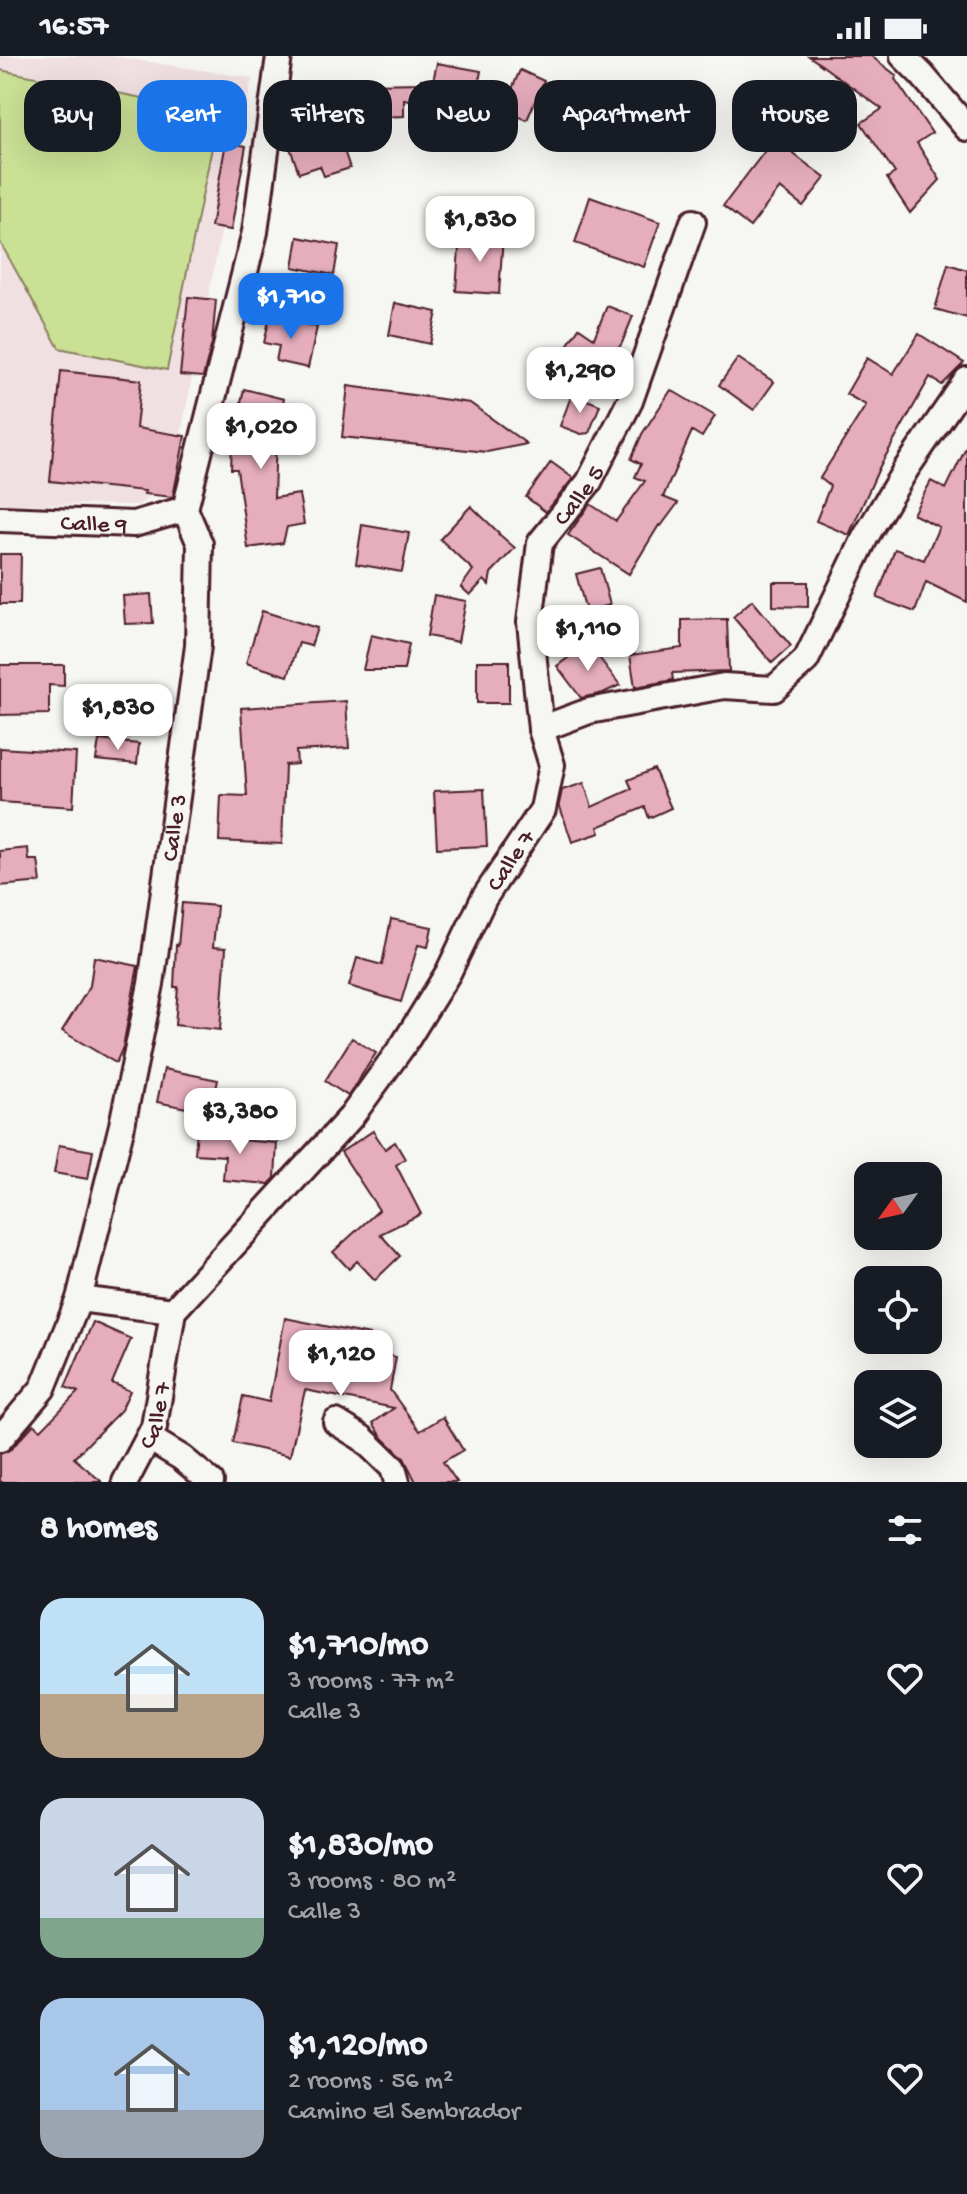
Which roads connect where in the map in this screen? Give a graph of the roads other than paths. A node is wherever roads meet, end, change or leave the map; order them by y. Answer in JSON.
{"nodes":[{"id":1,"x":279,"y":56,"type":"edge"},
{"id":2,"x":903,"y":56,"type":"edge"},
{"id":3,"x":967,"y":128,"type":"edge"},
{"id":4,"x":693,"y":222,"type":"dead end"},
{"id":5,"x":967,"y":380,"type":"edge"},
{"id":6,"x":185,"y":509,"type":"junction"},
{"id":7,"x":0,"y":519,"type":"edge"},
{"id":8,"x":541,"y":729,"type":"junction"},
{"id":9,"x":79,"y":1299,"type":"junction"},
{"id":10,"x":173,"y":1311,"type":"junction"},
{"id":11,"x":336,"y":1422,"type":"dead end"},
{"id":12,"x":149,"y":1438,"type":"junction"},
{"id":13,"x":0,"y":1439,"type":"edge"},
{"id":14,"x":125,"y":1482,"type":"edge"},
{"id":15,"x":211,"y":1482,"type":"edge"},
{"id":16,"x":397,"y":1482,"type":"edge"}],
"edges":[{"from":1,"to":6,"type":"street"},
{"from":2,"to":3,"type":"street"},
{"from":4,"to":8,"type":"street","name":"Calle 5"},
{"from":5,"to":8,"type":"street"},
{"from":6,"to":7,"type":"street","name":"Calle 9"},
{"from":6,"to":9,"type":"street","name":"Calle 3"},
{"from":8,"to":10,"type":"street","name":"Calle 7"},
{"from":9,"to":10,"type":"street"},
{"from":9,"to":13,"type":"street","name":"Calle 3"},
{"from":10,"to":12,"type":"street","name":"Calle 7"},
{"from":11,"to":16,"type":"street"},
{"from":12,"to":14,"type":"street","name":"Calle 7"},
{"from":12,"to":15,"type":"street"}]}
